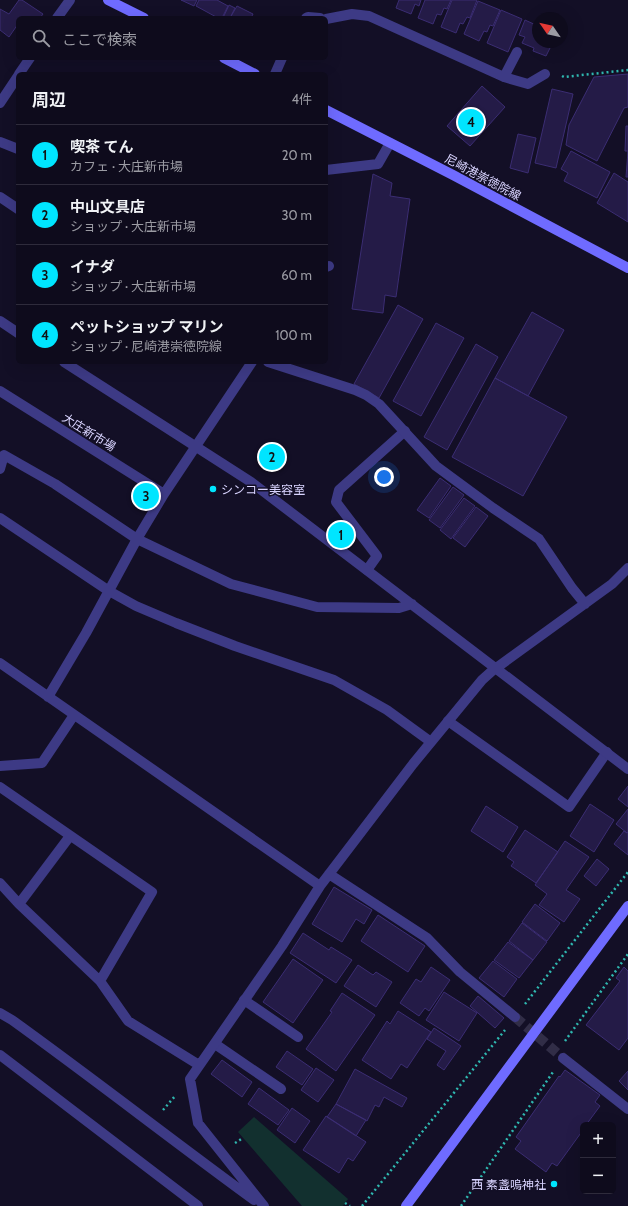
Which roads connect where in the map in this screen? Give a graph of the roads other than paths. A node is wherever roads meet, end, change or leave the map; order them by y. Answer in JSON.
{"nodes":[{"id":1,"x":70,"y":0,"type":"edge"},
{"id":2,"x":108,"y":0,"type":"edge"},
{"id":3,"x":58,"y":16,"type":"edge"},
{"id":4,"x":140,"y":16,"type":"edge"},
{"id":5,"x":328,"y":19,"type":"edge"},
{"id":6,"x":517,"y":52,"type":"dead end"},
{"id":7,"x":29,"y":60,"type":"edge"},
{"id":8,"x":228,"y":60,"type":"edge"},
{"id":9,"x":281,"y":60,"type":"edge"},
{"id":10,"x":21,"y":72,"type":"edge"},
{"id":11,"x":251,"y":72,"type":"edge"},
{"id":12,"x":276,"y":72,"type":"edge"},
{"id":13,"x":545,"y":74,"type":"road end"},
{"id":14,"x":504,"y":77,"type":"junction"},
{"id":15,"x":16,"y":79,"type":"edge"},
{"id":16,"x":0,"y":103,"type":"edge"},
{"id":17,"x":328,"y":111,"type":"edge"},
{"id":18,"x":0,"y":142,"type":"edge"},
{"id":19,"x":390,"y":143,"type":"junction"},
{"id":20,"x":16,"y":148,"type":"edge"},
{"id":21,"x":328,"y":170,"type":"edge"},
{"id":22,"x":0,"y":197,"type":"edge"},
{"id":23,"x":16,"y":208,"type":"edge"},
{"id":24,"x":628,"y":268,"type":"edge"},
{"id":25,"x":0,"y":321,"type":"edge"},
{"id":26,"x":16,"y":332,"type":"edge"},
{"id":27,"x":67,"y":364,"type":"edge"},
{"id":28,"x":251,"y":364,"type":"edge"},
{"id":29,"x":274,"y":364,"type":"edge"},
{"id":30,"x":0,"y":391,"type":"edge"},
{"id":31,"x":405,"y":431,"type":"junction"},
{"id":32,"x":196,"y":447,"type":"junction"},
{"id":33,"x":0,"y":469,"type":"edge"},
{"id":34,"x":164,"y":494,"type":"junction"},
{"id":35,"x":0,"y":518,"type":"edge"},
{"id":36,"x":137,"y":539,"type":"junction"},
{"id":37,"x":628,"y":568,"type":"edge"},
{"id":38,"x":367,"y":570,"type":"junction"},
{"id":39,"x":109,"y":591,"type":"junction"},
{"id":40,"x":412,"y":604,"type":"junction"},
{"id":41,"x":585,"y":604,"type":"junction"},
{"id":42,"x":0,"y":663,"type":"edge"},
{"id":43,"x":497,"y":668,"type":"junction"},
{"id":44,"x":48,"y":697,"type":"junction"},
{"id":45,"x":74,"y":715,"type":"junction"},
{"id":46,"x":448,"y":721,"type":"junction"},
{"id":47,"x":431,"y":742,"type":"junction"},
{"id":48,"x":607,"y":752,"type":"junction"},
{"id":49,"x":0,"y":766,"type":"edge"},
{"id":50,"x":628,"y":768,"type":"edge"},
{"id":51,"x":0,"y":788,"type":"edge"},
{"id":52,"x":70,"y":836,"type":"junction"},
{"id":53,"x":329,"y":874,"type":"junction"},
{"id":54,"x":0,"y":882,"type":"edge"},
{"id":55,"x":320,"y":886,"type":"junction"},
{"id":56,"x":19,"y":904,"type":"junction"},
{"id":57,"x":628,"y":906,"type":"edge"},
{"id":58,"x":100,"y":981,"type":"junction"},
{"id":59,"x":244,"y":1000,"type":"junction"},
{"id":60,"x":0,"y":1013,"type":"edge"},
{"id":61,"x":515,"y":1017,"type":"tunnel mouth"},
{"id":62,"x":298,"y":1037,"type":"dead end"},
{"id":63,"x":215,"y":1044,"type":"junction"},
{"id":64,"x":0,"y":1055,"type":"edge"},
{"id":65,"x":563,"y":1058,"type":"tunnel mouth"},
{"id":66,"x":199,"y":1065,"type":"junction"},
{"id":67,"x":281,"y":1089,"type":"dead end"},
{"id":68,"x":628,"y":1109,"type":"edge"},
{"id":69,"x":198,"y":1206,"type":"edge"},
{"id":70,"x":263,"y":1206,"type":"edge"},
{"id":71,"x":406,"y":1206,"type":"edge"}],
"edges":[{"from":1,"to":3,"type":"street"},
{"from":2,"to":4,"type":"main road"},
{"from":5,"to":14,"type":"street"},
{"from":6,"to":14,"type":"street"},
{"from":7,"to":10,"type":"street"},
{"from":8,"to":11,"type":"main road"},
{"from":9,"to":12,"type":"street"},
{"from":13,"to":14,"type":"street"},
{"from":15,"to":16,"type":"street"},
{"from":17,"to":19,"type":"main road","name":"尼崎港崇徳院線"},
{"from":18,"to":20,"type":"street"},
{"from":19,"to":21,"type":"street"},
{"from":19,"to":24,"type":"main road","name":"尼崎港崇徳院線"},
{"from":22,"to":23,"type":"street"},
{"from":25,"to":26,"type":"street"},
{"from":27,"to":32,"type":"street"},
{"from":28,"to":32,"type":"street"},
{"from":29,"to":31,"type":"street"},
{"from":30,"to":34,"type":"street","name":"大庄新市場"},
{"from":31,"to":38,"type":"street"},
{"from":31,"to":41,"type":"street"},
{"from":32,"to":34,"type":"street"},
{"from":32,"to":38,"type":"street"},
{"from":33,"to":36,"type":"street"},
{"from":34,"to":36,"type":"street"},
{"from":35,"to":39,"type":"street"},
{"from":36,"to":39,"type":"street"},
{"from":36,"to":40,"type":"street"},
{"from":37,"to":41,"type":"street"},
{"from":38,"to":40,"type":"street"},
{"from":39,"to":44,"type":"street"},
{"from":39,"to":47,"type":"street"},
{"from":40,"to":43,"type":"street"},
{"from":41,"to":43,"type":"street"},
{"from":42,"to":44,"type":"street"},
{"from":43,"to":46,"type":"street"},
{"from":43,"to":48,"type":"street"},
{"from":44,"to":45,"type":"street"},
{"from":45,"to":49,"type":"street"},
{"from":45,"to":55,"type":"street"},
{"from":46,"to":47,"type":"street"},
{"from":46,"to":48,"type":"street"},
{"from":47,"to":53,"type":"street"},
{"from":48,"to":50,"type":"street"},
{"from":51,"to":52,"type":"street"},
{"from":52,"to":56,"type":"street"},
{"from":52,"to":58,"type":"street"},
{"from":53,"to":55,"type":"street"},
{"from":53,"to":61,"type":"street"},
{"from":54,"to":56,"type":"street"},
{"from":55,"to":59,"type":"street"},
{"from":56,"to":58,"type":"street"},
{"from":57,"to":71,"type":"main road"},
{"from":58,"to":66,"type":"street"},
{"from":59,"to":62,"type":"street"},
{"from":59,"to":63,"type":"street"},
{"from":60,"to":70,"type":"street"},
{"from":63,"to":66,"type":"street"},
{"from":63,"to":67,"type":"street"},
{"from":64,"to":69,"type":"street"},
{"from":65,"to":68,"type":"street"},
{"from":66,"to":70,"type":"street"}]}
